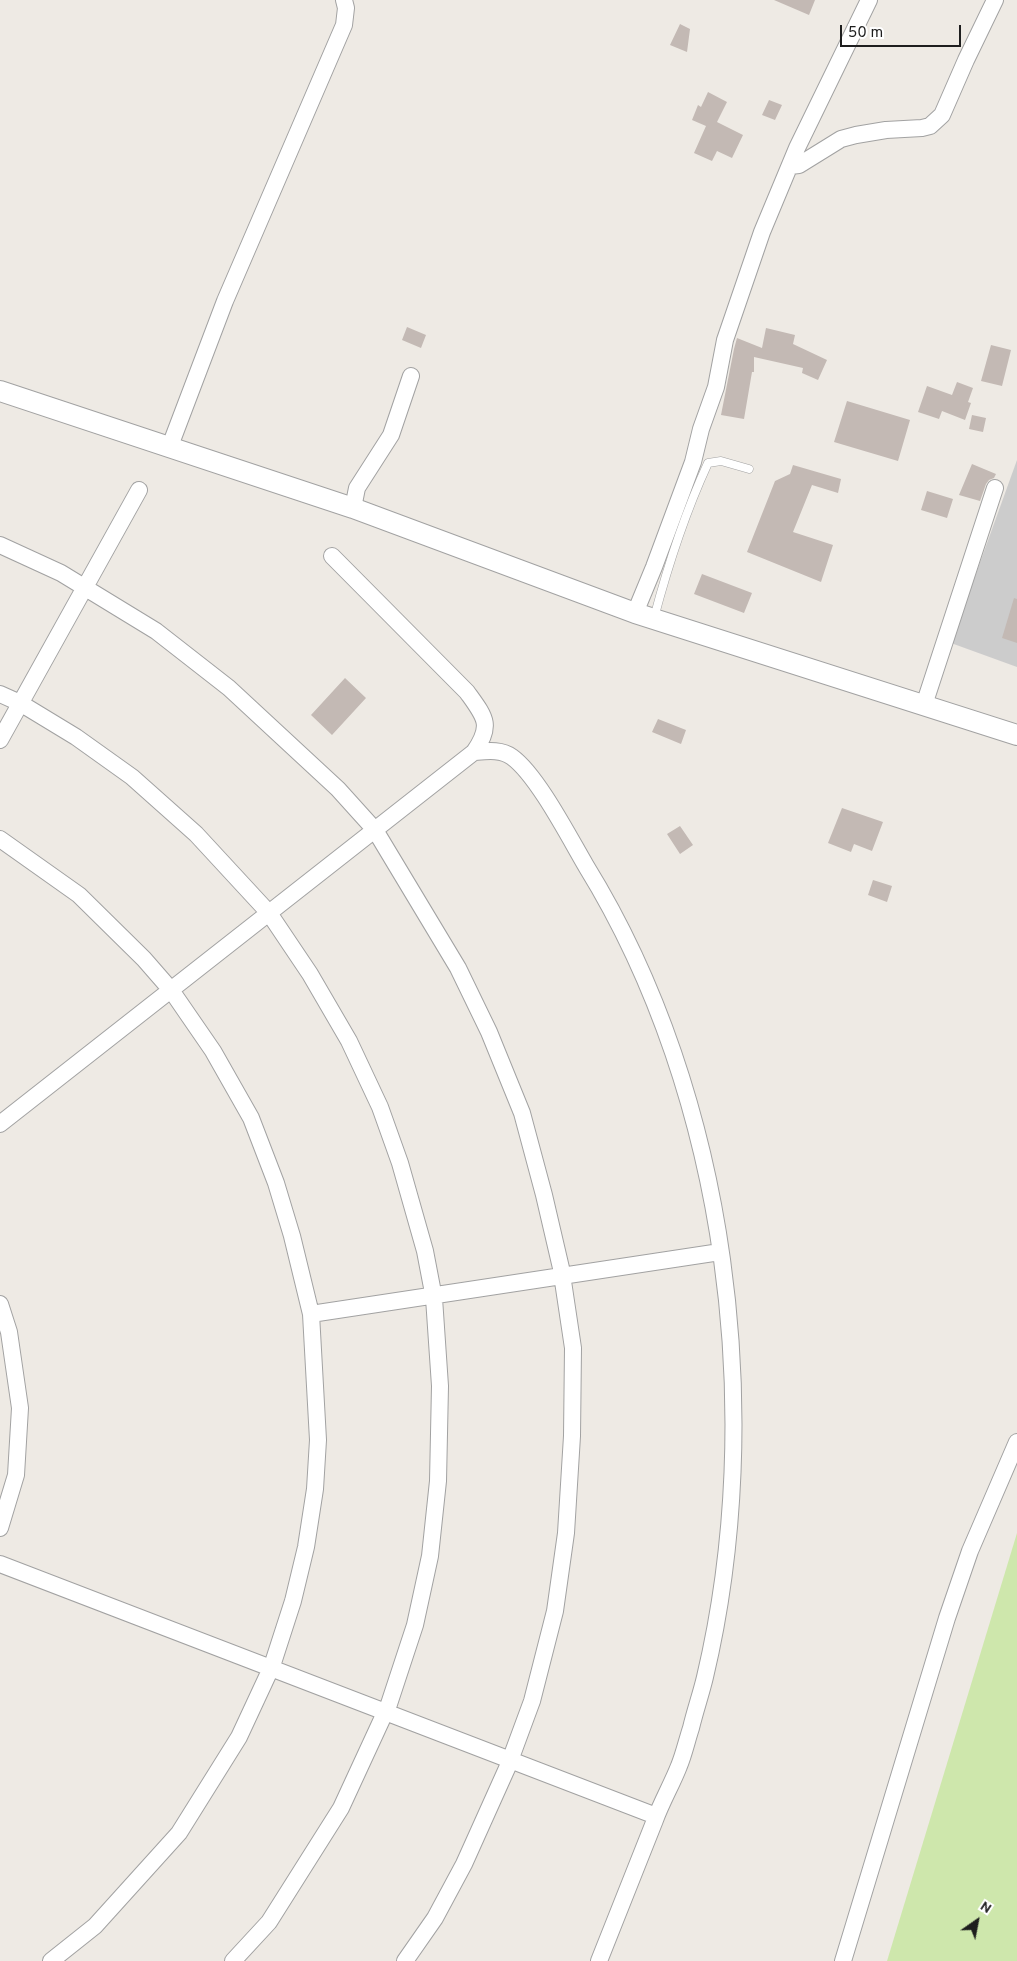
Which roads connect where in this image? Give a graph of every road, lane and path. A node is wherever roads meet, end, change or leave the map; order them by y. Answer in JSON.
{"nodes":[{"id":1,"x":344,"y":0,"type":"edge"},
{"id":2,"x":869,"y":0,"type":"edge"},
{"id":3,"x":995,"y":0,"type":"edge"},
{"id":4,"x":790,"y":166,"type":"junction"},
{"id":5,"x":411,"y":376,"type":"dead end"},
{"id":6,"x":0,"y":391,"type":"edge"},
{"id":7,"x":170,"y":446,"type":"junction"},
{"id":8,"x":750,"y":469,"type":"dead end"},
{"id":9,"x":995,"y":488,"type":"dead end"},
{"id":10,"x":139,"y":490,"type":"dead end"},
{"id":11,"x":353,"y":508,"type":"junction"},
{"id":12,"x":0,"y":545,"type":"edge"},
{"id":13,"x":332,"y":556,"type":"dead end"},
{"id":14,"x":644,"y":616,"type":"junction"},
{"id":15,"x":0,"y":694,"type":"edge"},
{"id":16,"x":924,"y":705,"type":"junction"},
{"id":17,"x":1016,"y":733,"type":"edge"},
{"id":18,"x":0,"y":740,"type":"edge"},
{"id":19,"x":474,"y":752,"type":"junction"},
{"id":20,"x":375,"y":830,"type":"junction"},
{"id":21,"x":0,"y":839,"type":"edge"},
{"id":22,"x":269,"y":913,"type":"junction"},
{"id":23,"x":171,"y":990,"type":"junction"},
{"id":24,"x":0,"y":1124,"type":"edge"},
{"id":25,"x":720,"y":1252,"type":"junction"},
{"id":26,"x":0,"y":1304,"type":"edge"},
{"id":27,"x":311,"y":1314,"type":"junction"},
{"id":28,"x":1017,"y":1442,"type":"edge"},
{"id":29,"x":0,"y":1528,"type":"edge"},
{"id":30,"x":0,"y":1564,"type":"edge"},
{"id":31,"x":656,"y":1816,"type":"junction"},
{"id":32,"x":51,"y":1961,"type":"edge"},
{"id":33,"x":233,"y":1961,"type":"edge"},
{"id":34,"x":405,"y":1961,"type":"edge"},
{"id":35,"x":598,"y":1961,"type":"edge"},
{"id":36,"x":843,"y":1961,"type":"edge"}],
"edges":[{"from":1,"to":7,"type":"street"},
{"from":2,"to":4,"type":"street"},
{"from":3,"to":4,"type":"street"},
{"from":4,"to":14,"type":"street"},
{"from":5,"to":11,"type":"street"},
{"from":6,"to":7,"type":"street"},
{"from":7,"to":11,"type":"street"},
{"from":8,"to":14,"type":"lane"},
{"from":9,"to":16,"type":"street"},
{"from":10,"to":18,"type":"street"},
{"from":11,"to":14,"type":"street"},
{"from":12,"to":20,"type":"street"},
{"from":13,"to":19,"type":"street"},
{"from":14,"to":16,"type":"street"},
{"from":15,"to":22,"type":"street"},
{"from":16,"to":17,"type":"street"},
{"from":19,"to":20,"type":"street"},
{"from":19,"to":25,"type":"street"},
{"from":20,"to":22,"type":"street"},
{"from":20,"to":34,"type":"street"},
{"from":21,"to":23,"type":"street"},
{"from":22,"to":23,"type":"street"},
{"from":22,"to":33,"type":"street"},
{"from":23,"to":24,"type":"street"},
{"from":23,"to":27,"type":"street"},
{"from":25,"to":27,"type":"street"},
{"from":25,"to":31,"type":"street"},
{"from":26,"to":29,"type":"street"},
{"from":27,"to":32,"type":"street"},
{"from":28,"to":36,"type":"street"},
{"from":30,"to":31,"type":"street"},
{"from":31,"to":35,"type":"street"}]}
